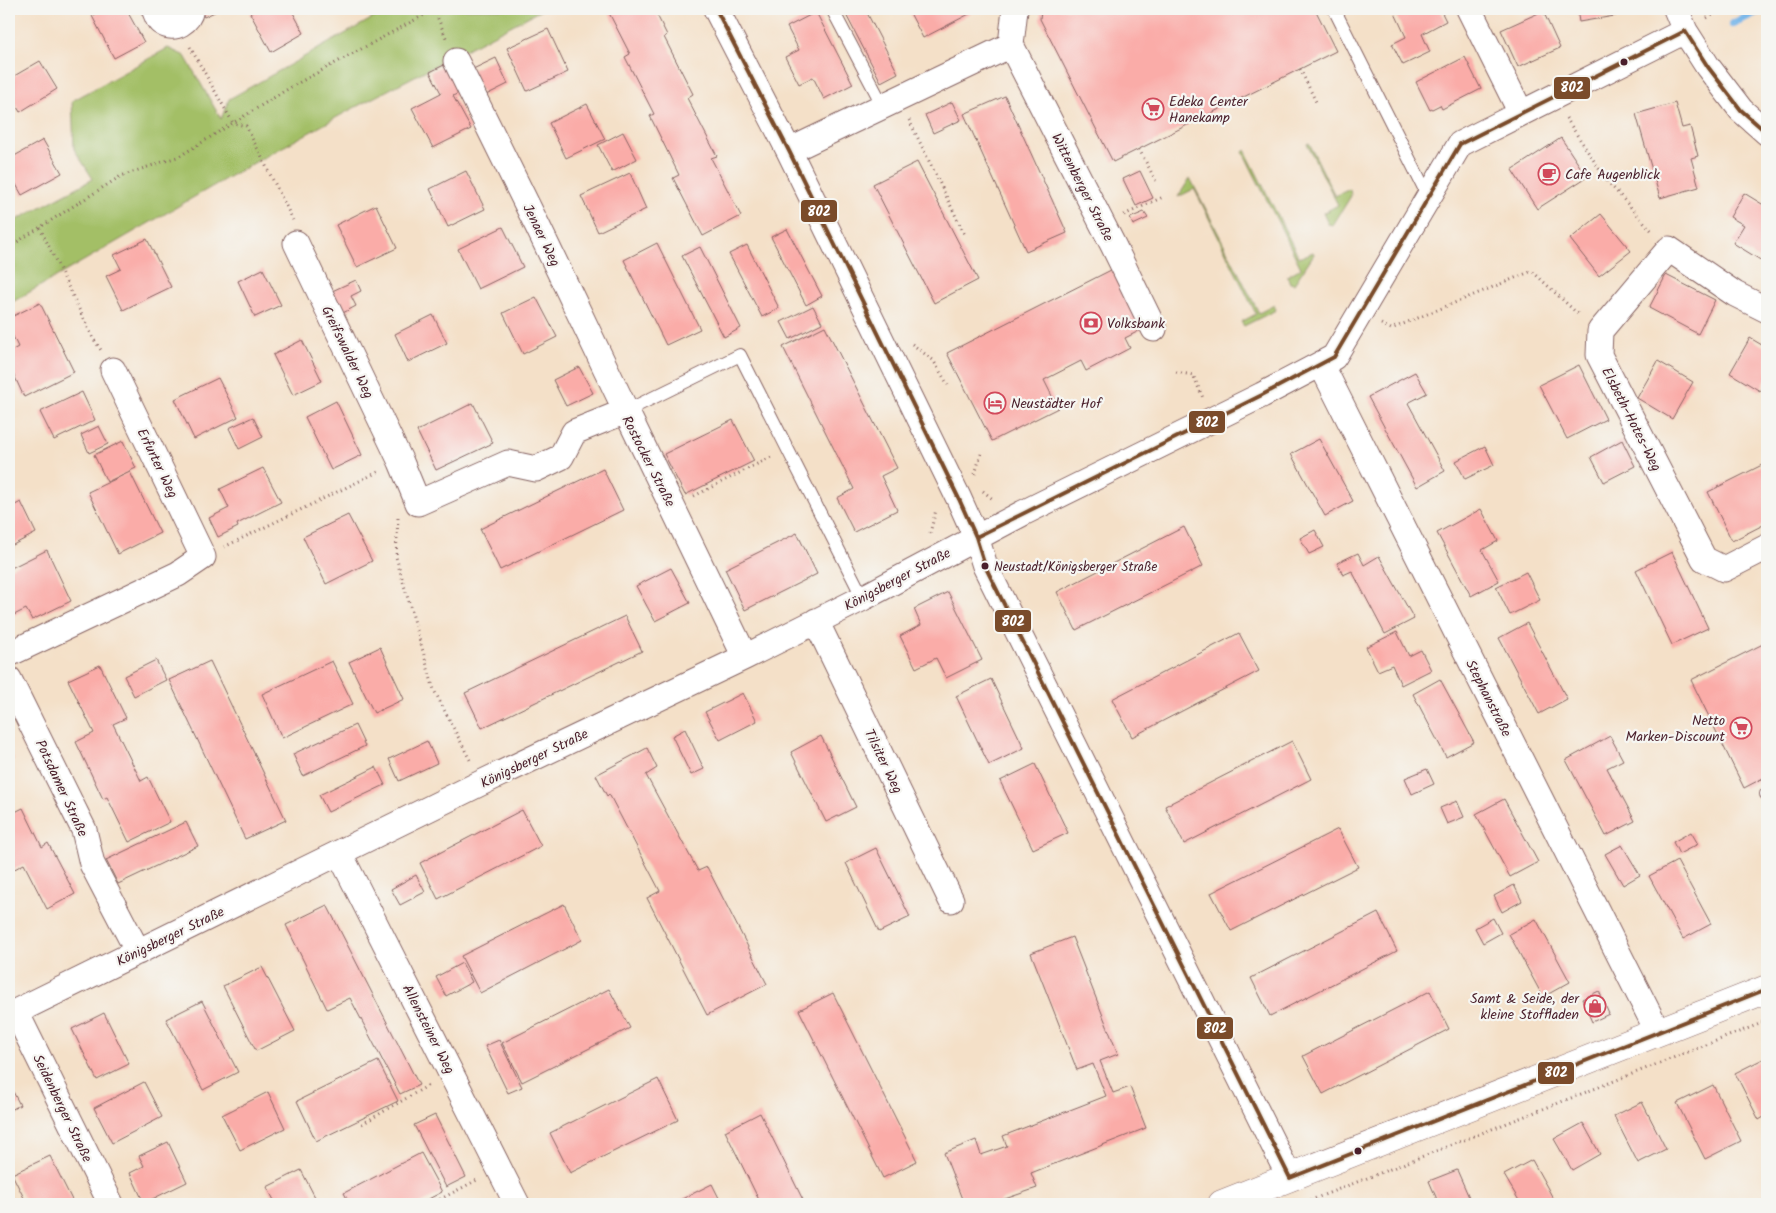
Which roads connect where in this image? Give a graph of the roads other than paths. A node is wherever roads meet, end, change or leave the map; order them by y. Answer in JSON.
{"nodes":[{"id":1,"x":154,"y":9,"type":"edge"},
{"id":2,"x":716,"y":9,"type":"edge"},
{"id":3,"x":832,"y":9,"type":"edge"},
{"id":4,"x":1015,"y":9,"type":"edge"},
{"id":5,"x":1334,"y":9,"type":"edge"},
{"id":6,"x":1469,"y":9,"type":"edge"},
{"id":7,"x":184,"y":17,"type":"edge"},
{"id":8,"x":1681,"y":20,"type":"edge"},
{"id":9,"x":1011,"y":45,"type":"junction"},
{"id":10,"x":456,"y":62,"type":"dead end"},
{"id":11,"x":891,"y":103,"type":"junction"},
{"id":12,"x":1520,"y":113,"type":"junction"},
{"id":13,"x":1767,"y":133,"type":"edge"},
{"id":14,"x":789,"y":151,"type":"junction"},
{"id":15,"x":1429,"y":198,"type":"junction"},
{"id":16,"x":296,"y":243,"type":"road end"},
{"id":17,"x":1767,"y":310,"type":"edge"},
{"id":18,"x":1154,"y":329,"type":"dead end"},
{"id":19,"x":1321,"y":364,"type":"junction"},
{"id":20,"x":113,"y":370,"type":"road end"},
{"id":21,"x":626,"y":411,"type":"junction"},
{"id":22,"x":401,"y":462,"type":"joint"},
{"id":23,"x":976,"y":537,"type":"junction"},
{"id":24,"x":1767,"y":547,"type":"edge"},
{"id":25,"x":863,"y":598,"type":"junction"},
{"id":26,"x":816,"y":622,"type":"junction"},
{"id":27,"x":9,"y":654,"type":"edge"},
{"id":28,"x":745,"y":657,"type":"junction"},
{"id":29,"x":9,"y":679,"type":"edge"},
{"id":30,"x":340,"y":854,"type":"junction"},
{"id":31,"x":951,"y":900,"type":"dead end"},
{"id":32,"x":138,"y":952,"type":"junction"},
{"id":33,"x":1767,"y":989,"type":"edge"},
{"id":34,"x":13,"y":1014,"type":"edge"},
{"id":35,"x":1658,"y":1032,"type":"junction"},
{"id":36,"x":1290,"y":1178,"type":"junction"},
{"id":37,"x":110,"y":1204,"type":"edge"},
{"id":38,"x":517,"y":1204,"type":"edge"},
{"id":39,"x":1222,"y":1204,"type":"edge"}],
"edges":[{"from":1,"to":7,"type":"street"},
{"from":2,"to":14,"type":"street"},
{"from":3,"to":11,"type":"lane"},
{"from":4,"to":9,"type":"street"},
{"from":5,"to":15,"type":"lane"},
{"from":6,"to":12,"type":"street"},
{"from":8,"to":12,"type":"street","name":"Königsberger Straße"},
{"from":8,"to":13,"type":"street"},
{"from":9,"to":11,"type":"street"},
{"from":9,"to":18,"type":"street","name":"Wittenberger Straße"},
{"from":10,"to":21,"type":"street","name":"Jenaer Weg"},
{"from":11,"to":14,"type":"street"},
{"from":12,"to":15,"type":"street","name":"Königsberger Straße"},
{"from":14,"to":23,"type":"street"},
{"from":15,"to":19,"type":"street","name":"Königsberger Straße"},
{"from":16,"to":22,"type":"street","name":"Greifswalder Weg"},
{"from":17,"to":24,"type":"street","name":"Elsbeth-Hotes-Weg"},
{"from":19,"to":23,"type":"street","name":"Königsberger Straße"},
{"from":19,"to":35,"type":"street","name":"Stephanstraße"},
{"from":20,"to":27,"type":"street","name":"Erfurter Weg"},
{"from":21,"to":22,"type":"street","name":"Rostocker Straße"},
{"from":21,"to":25,"type":"lane"},
{"from":21,"to":28,"type":"street","name":"Rostocker Straße"},
{"from":23,"to":25,"type":"street","name":"Königsberger Straße"},
{"from":23,"to":36,"type":"street"},
{"from":25,"to":26,"type":"street","name":"Königsberger Straße"},
{"from":26,"to":28,"type":"street","name":"Königsberger Straße"},
{"from":26,"to":31,"type":"street","name":"Tilsiter Weg"},
{"from":28,"to":30,"type":"street","name":"Königsberger Straße"},
{"from":29,"to":32,"type":"street","name":"Potsdamer Straße"},
{"from":30,"to":32,"type":"street","name":"Königsberger Straße"},
{"from":30,"to":38,"type":"street","name":"Allensteiner Weg"},
{"from":32,"to":34,"type":"street","name":"Königsberger Straße"},
{"from":33,"to":35,"type":"main road"},
{"from":34,"to":37,"type":"street","name":"Seidenberger Straße"},
{"from":35,"to":36,"type":"main road"},
{"from":36,"to":39,"type":"main road"}]}
